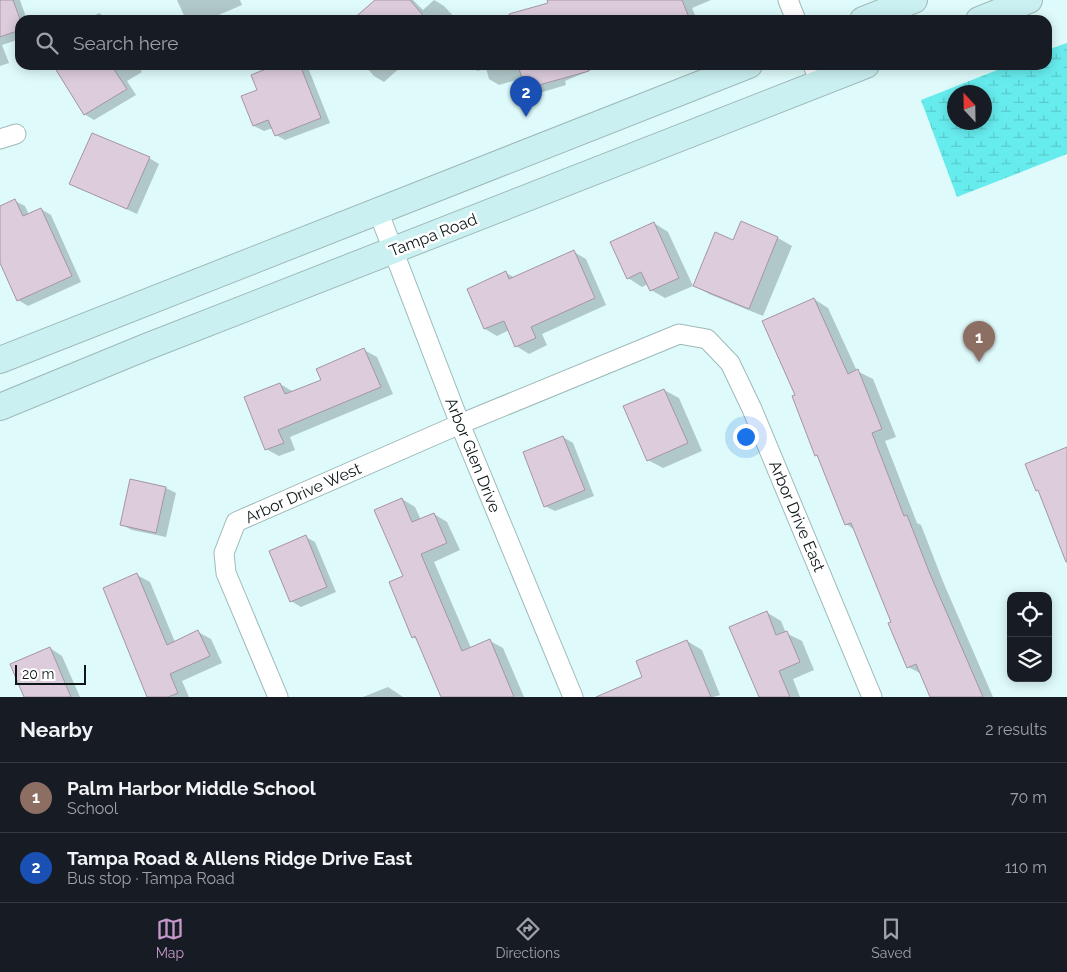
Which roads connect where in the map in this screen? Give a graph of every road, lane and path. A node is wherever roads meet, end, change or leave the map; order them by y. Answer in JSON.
{"nodes":[{"id":1,"x":788,"y":0,"type":"edge"},
{"id":2,"x":914,"y":0,"type":"edge"},
{"id":3,"x":1029,"y":0,"type":"edge"},
{"id":4,"x":794,"y":15,"type":"edge"},
{"id":5,"x":876,"y":15,"type":"edge"},
{"id":6,"x":992,"y":15,"type":"edge"},
{"id":7,"x":736,"y":70,"type":"edge"},
{"id":8,"x":839,"y":70,"type":"edge"},
{"id":9,"x":817,"y":74,"type":"edge"},
{"id":10,"x":378,"y":211,"type":"junction"},
{"id":11,"x":392,"y":251,"type":"junction"},
{"id":12,"x":0,"y":360,"type":"edge"},
{"id":13,"x":0,"y":407,"type":"edge"},
{"id":14,"x":460,"y":424,"type":"junction"},
{"id":15,"x":278,"y":697,"type":"edge"},
{"id":16,"x":573,"y":697,"type":"edge"},
{"id":17,"x":872,"y":697,"type":"edge"}],
"edges":[{"from":1,"to":4,"type":"street"},
{"from":2,"to":5,"type":"main road"},
{"from":3,"to":6,"type":"main road"},
{"from":7,"to":10,"type":"main road"},
{"from":8,"to":9,"type":"main road","name":"Tampa Road"},
{"from":9,"to":11,"type":"main road","name":"Tampa Road"},
{"from":10,"to":11,"type":"street","name":"Arbor Glen Drive"},
{"from":10,"to":12,"type":"main road"},
{"from":11,"to":13,"type":"main road","name":"Tampa Road"},
{"from":11,"to":14,"type":"street","name":"Arbor Glen Drive"},
{"from":14,"to":15,"type":"street","name":"Arbor Drive West"},
{"from":14,"to":16,"type":"street","name":"Arbor Glen Drive"},
{"from":14,"to":17,"type":"street","name":"Arbor Drive East"}]}
